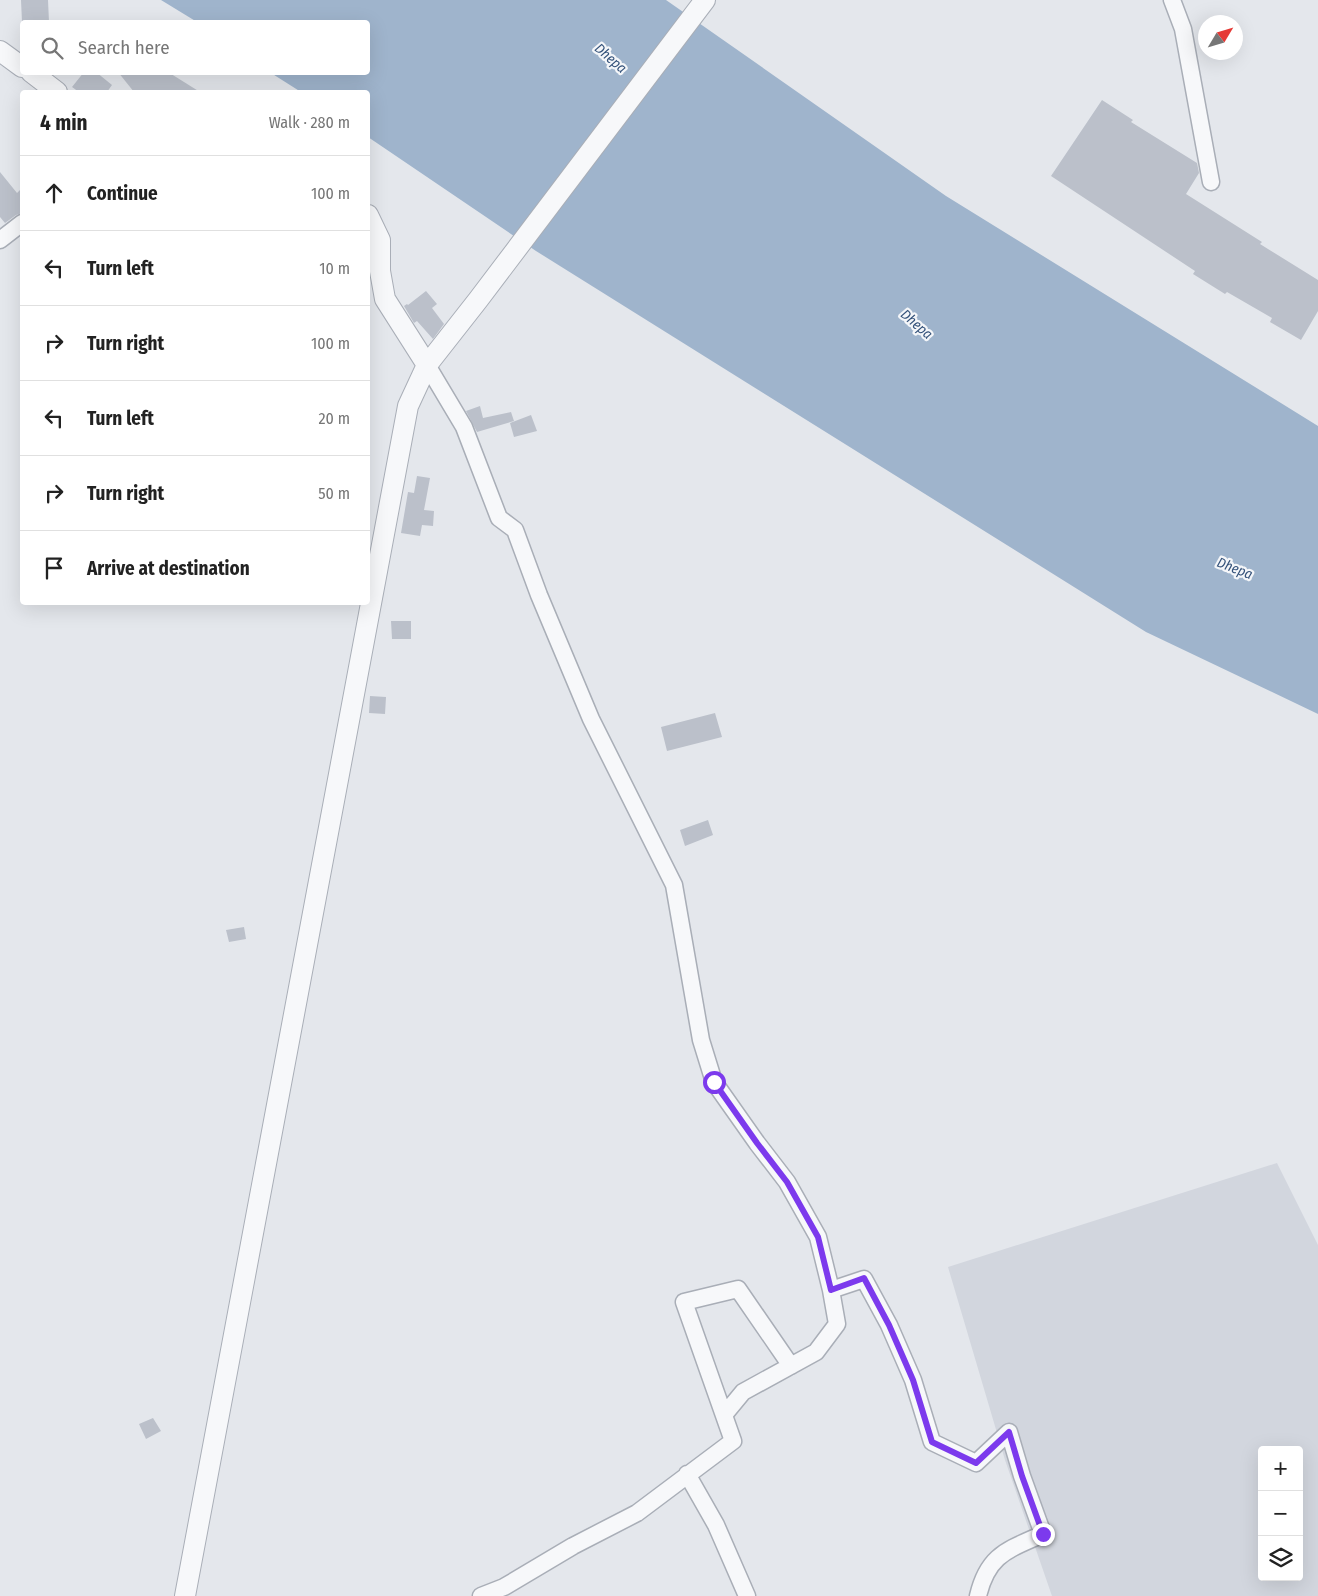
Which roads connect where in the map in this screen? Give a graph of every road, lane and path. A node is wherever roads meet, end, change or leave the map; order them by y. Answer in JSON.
{"nodes":[{"id":1,"x":705,"y":0,"type":"edge"},
{"id":2,"x":1172,"y":0,"type":"edge"},
{"id":3,"x":0,"y":51,"type":"edge"},
{"id":4,"x":20,"y":66,"type":"edge"},
{"id":5,"x":35,"y":75,"type":"edge"},
{"id":6,"x":54,"y":90,"type":"edge"},
{"id":7,"x":1211,"y":182,"type":"dead end"},
{"id":8,"x":370,"y":219,"type":"edge"},
{"id":9,"x":20,"y":225,"type":"edge"},
{"id":10,"x":0,"y":240,"type":"edge"},
{"id":11,"x":427,"y":365,"type":"junction"},
{"id":12,"x":831,"y":1290,"type":"junction"},
{"id":13,"x":791,"y":1366,"type":"junction"},
{"id":14,"x":724,"y":1415,"type":"junction"},
{"id":15,"x":687,"y":1474,"type":"junction"},
{"id":16,"x":185,"y":1596,"type":"edge"},
{"id":17,"x":481,"y":1596,"type":"edge"},
{"id":18,"x":747,"y":1596,"type":"edge"},
{"id":19,"x":978,"y":1596,"type":"edge"}],
"edges":[{"from":1,"to":11,"type":"street"},
{"from":2,"to":7,"type":"street"},
{"from":3,"to":4,"type":"street"},
{"from":5,"to":6,"type":"street"},
{"from":8,"to":11,"type":"street"},
{"from":9,"to":10,"type":"street"},
{"from":11,"to":12,"type":"street"},
{"from":11,"to":16,"type":"street"},
{"from":12,"to":13,"type":"street"},
{"from":12,"to":19,"type":"street"},
{"from":13,"to":14,"type":"street"},
{"from":13,"to":14,"type":"street"},
{"from":14,"to":15,"type":"street"},
{"from":15,"to":17,"type":"street"},
{"from":15,"to":18,"type":"street"}]}
